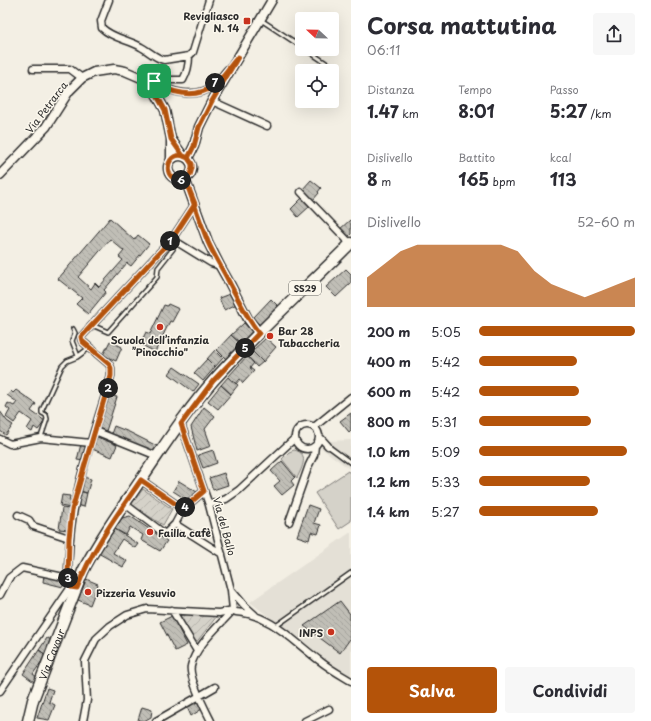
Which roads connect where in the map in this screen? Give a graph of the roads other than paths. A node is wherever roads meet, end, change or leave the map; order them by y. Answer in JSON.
{"nodes":[{"id":1,"x":109,"y":0,"type":"edge"},
{"id":2,"x":209,"y":0,"type":"edge"},
{"id":3,"x":272,"y":0,"type":"edge"},
{"id":4,"x":260,"y":20,"type":"junction"},
{"id":5,"x":295,"y":42,"type":"edge"},
{"id":6,"x":189,"y":56,"type":"junction"},
{"id":7,"x":316,"y":56,"type":"edge"},
{"id":8,"x":238,"y":57,"type":"junction"},
{"id":9,"x":328,"y":64,"type":"edge"},
{"id":10,"x":33,"y":69,"type":"dead end"},
{"id":11,"x":82,"y":78,"type":"junction"},
{"id":12,"x":150,"y":80,"type":"junction"},
{"id":13,"x":212,"y":101,"type":"junction"},
{"id":14,"x":267,"y":126,"type":"dead end"},
{"id":15,"x":171,"y":139,"type":"junction"},
{"id":16,"x":186,"y":157,"type":"junction"},
{"id":17,"x":171,"y":160,"type":"junction"},
{"id":18,"x":0,"y":175,"type":"edge"},
{"id":19,"x":185,"y":179,"type":"junction"},
{"id":20,"x":301,"y":192,"type":"dead end"},
{"id":21,"x":195,"y":204,"type":"junction"},
{"id":22,"x":172,"y":239,"type":"junction"},
{"id":23,"x":350,"y":244,"type":"edge"},
{"id":24,"x":220,"y":266,"type":"junction"},
{"id":25,"x":92,"y":325,"type":"junction"},
{"id":26,"x":73,"y":329,"type":"dead end"},
{"id":27,"x":258,"y":334,"type":"junction"},
{"id":28,"x":89,"y":347,"type":"junction"},
{"id":29,"x":78,"y":356,"type":"junction"},
{"id":30,"x":351,"y":398,"type":"edge"},
{"id":31,"x":181,"y":424,"type":"junction"},
{"id":32,"x":314,"y":427,"type":"junction"},
{"id":33,"x":95,"y":431,"type":"junction"},
{"id":34,"x":319,"y":436,"type":"junction"},
{"id":35,"x":41,"y":438,"type":"junction"},
{"id":36,"x":295,"y":438,"type":"junction"},
{"id":37,"x":0,"y":439,"type":"edge"},
{"id":38,"x":91,"y":443,"type":"junction"},
{"id":39,"x":316,"y":445,"type":"junction"},
{"id":40,"x":298,"y":446,"type":"junction"},
{"id":41,"x":328,"y":446,"type":"junction"},
{"id":42,"x":284,"y":448,"type":"junction"},
{"id":43,"x":306,"y":449,"type":"junction"},
{"id":44,"x":157,"y":456,"type":"junction"},
{"id":45,"x":351,"y":463,"type":"edge"},
{"id":46,"x":309,"y":465,"type":"junction"},
{"id":47,"x":141,"y":480,"type":"junction"},
{"id":48,"x":204,"y":491,"type":"junction"},
{"id":49,"x":124,"y":504,"type":"junction"},
{"id":50,"x":209,"y":505,"type":"junction"},
{"id":51,"x":183,"y":509,"type":"junction"},
{"id":52,"x":18,"y":516,"type":"dead end"},
{"id":53,"x":289,"y":522,"type":"dead end"},
{"id":54,"x":175,"y":524,"type":"junction"},
{"id":55,"x":69,"y":538,"type":"junction"},
{"id":56,"x":222,"y":554,"type":"junction"},
{"id":57,"x":351,"y":573,"type":"edge"},
{"id":58,"x":68,"y":578,"type":"junction"},
{"id":59,"x":74,"y":588,"type":"junction"},
{"id":60,"x":231,"y":590,"type":"junction"},
{"id":61,"x":0,"y":595,"type":"edge"},
{"id":62,"x":242,"y":606,"type":"junction"},
{"id":63,"x":233,"y":607,"type":"junction"},
{"id":64,"x":172,"y":610,"type":"junction"},
{"id":65,"x":276,"y":626,"type":"junction"},
{"id":66,"x":197,"y":651,"type":"junction"},
{"id":67,"x":351,"y":681,"type":"edge"},
{"id":68,"x":215,"y":687,"type":"dead end"},
{"id":69,"x":0,"y":691,"type":"edge"},
{"id":70,"x":199,"y":698,"type":"junction"},
{"id":71,"x":329,"y":709,"type":"dead end"},
{"id":72,"x":28,"y":721,"type":"edge"},
{"id":73,"x":83,"y":721,"type":"edge"},
{"id":74,"x":156,"y":721,"type":"edge"},
{"id":75,"x":211,"y":721,"type":"edge"},
{"id":76,"x":305,"y":721,"type":"edge"}],
"edges":[{"from":1,"to":6,"type":"street"},
{"from":2,"to":6,"type":"street"},
{"from":3,"to":4,"type":"street"},
{"from":4,"to":5,"type":"lane"},
{"from":4,"to":8,"type":"street"},
{"from":6,"to":12,"type":"street"},
{"from":7,"to":9,"type":"lane"},
{"from":8,"to":12,"type":"street"},
{"from":8,"to":13,"type":"street"},
{"from":10,"to":11,"type":"street"},
{"from":11,"to":12,"type":"street","name":"Via Petrarca"},
{"from":11,"to":18,"type":"street","name":"Via Petrarca"},
{"from":12,"to":15,"type":"street","name":"Via Petrarca"},
{"from":13,"to":14,"type":"street"},
{"from":13,"to":16,"type":"street"},
{"from":15,"to":16,"type":"street","name":"Via Petrarca"},
{"from":15,"to":17,"type":"street","name":"Via Petrarca"},
{"from":16,"to":17,"type":"street"},
{"from":16,"to":19,"type":"street"},
{"from":17,"to":19,"type":"street"},
{"from":19,"to":21,"type":"street"},
{"from":20,"to":23,"type":"street"},
{"from":21,"to":22,"type":"street"},
{"from":21,"to":24,"type":"street"},
{"from":22,"to":24,"type":"street"},
{"from":22,"to":25,"type":"street"},
{"from":22,"to":25,"type":"lane"},
{"from":23,"to":27,"type":"main road","number":"SS29"},
{"from":24,"to":27,"type":"street"},
{"from":25,"to":28,"type":"street"},
{"from":26,"to":29,"type":"lane"},
{"from":27,"to":31,"type":"main road","name":"Via Cavour"},
{"from":28,"to":29,"type":"lane"},
{"from":28,"to":33,"type":"street"},
{"from":29,"to":35,"type":"lane"},
{"from":30,"to":32,"type":"street"},
{"from":31,"to":44,"type":"main road","name":"Via Cavour"},
{"from":31,"to":48,"type":"street","name":"Via del Ballo"},
{"from":32,"to":34,"type":"street"},
{"from":32,"to":36,"type":"street"},
{"from":33,"to":38,"type":"street"},
{"from":33,"to":44,"type":"street"},
{"from":34,"to":39,"type":"street"},
{"from":34,"to":41,"type":"street"},
{"from":35,"to":37,"type":"street"},
{"from":35,"to":38,"type":"street"},
{"from":36,"to":40,"type":"street"},
{"from":36,"to":42,"type":"street"},
{"from":38,"to":55,"type":"street"},
{"from":39,"to":41,"type":"street"},
{"from":39,"to":43,"type":"street"},
{"from":39,"to":46,"type":"street"},
{"from":40,"to":42,"type":"street"},
{"from":40,"to":43,"type":"street"},
{"from":41,"to":45,"type":"lane"},
{"from":42,"to":50,"type":"street"},
{"from":43,"to":46,"type":"street"},
{"from":44,"to":47,"type":"main road","name":"Via Cavour"},
{"from":46,"to":53,"type":"street"},
{"from":47,"to":49,"type":"main road","name":"Via Cavour"},
{"from":47,"to":51,"type":"street"},
{"from":48,"to":50,"type":"street","name":"Via del Ballo"},
{"from":48,"to":51,"type":"street"},
{"from":49,"to":54,"type":"street"},
{"from":49,"to":59,"type":"main road","name":"Via Cavour"},
{"from":50,"to":56,"type":"street","name":"Via del Ballo"},
{"from":51,"to":54,"type":"street"},
{"from":52,"to":55,"type":"street"},
{"from":54,"to":56,"type":"street"},
{"from":55,"to":58,"type":"street"},
{"from":56,"to":60,"type":"street","name":"Via del Ballo"},
{"from":57,"to":65,"type":"lane"},
{"from":58,"to":59,"type":"street"},
{"from":58,"to":61,"type":"street"},
{"from":59,"to":69,"type":"street"},
{"from":59,"to":72,"type":"main road","name":"Via Cavour"},
{"from":60,"to":62,"type":"street"},
{"from":60,"to":63,"type":"street","name":"Via del Ballo"},
{"from":62,"to":63,"type":"street"},
{"from":62,"to":63,"type":"street"},
{"from":62,"to":65,"type":"street"},
{"from":63,"to":64,"type":"street"},
{"from":63,"to":66,"type":"street"},
{"from":64,"to":66,"type":"street"},
{"from":64,"to":73,"type":"street"},
{"from":65,"to":67,"type":"street"},
{"from":66,"to":70,"type":"street"},
{"from":68,"to":70,"type":"street"},
{"from":70,"to":74,"type":"street"},
{"from":70,"to":75,"type":"street"},
{"from":71,"to":76,"type":"street"}]}
